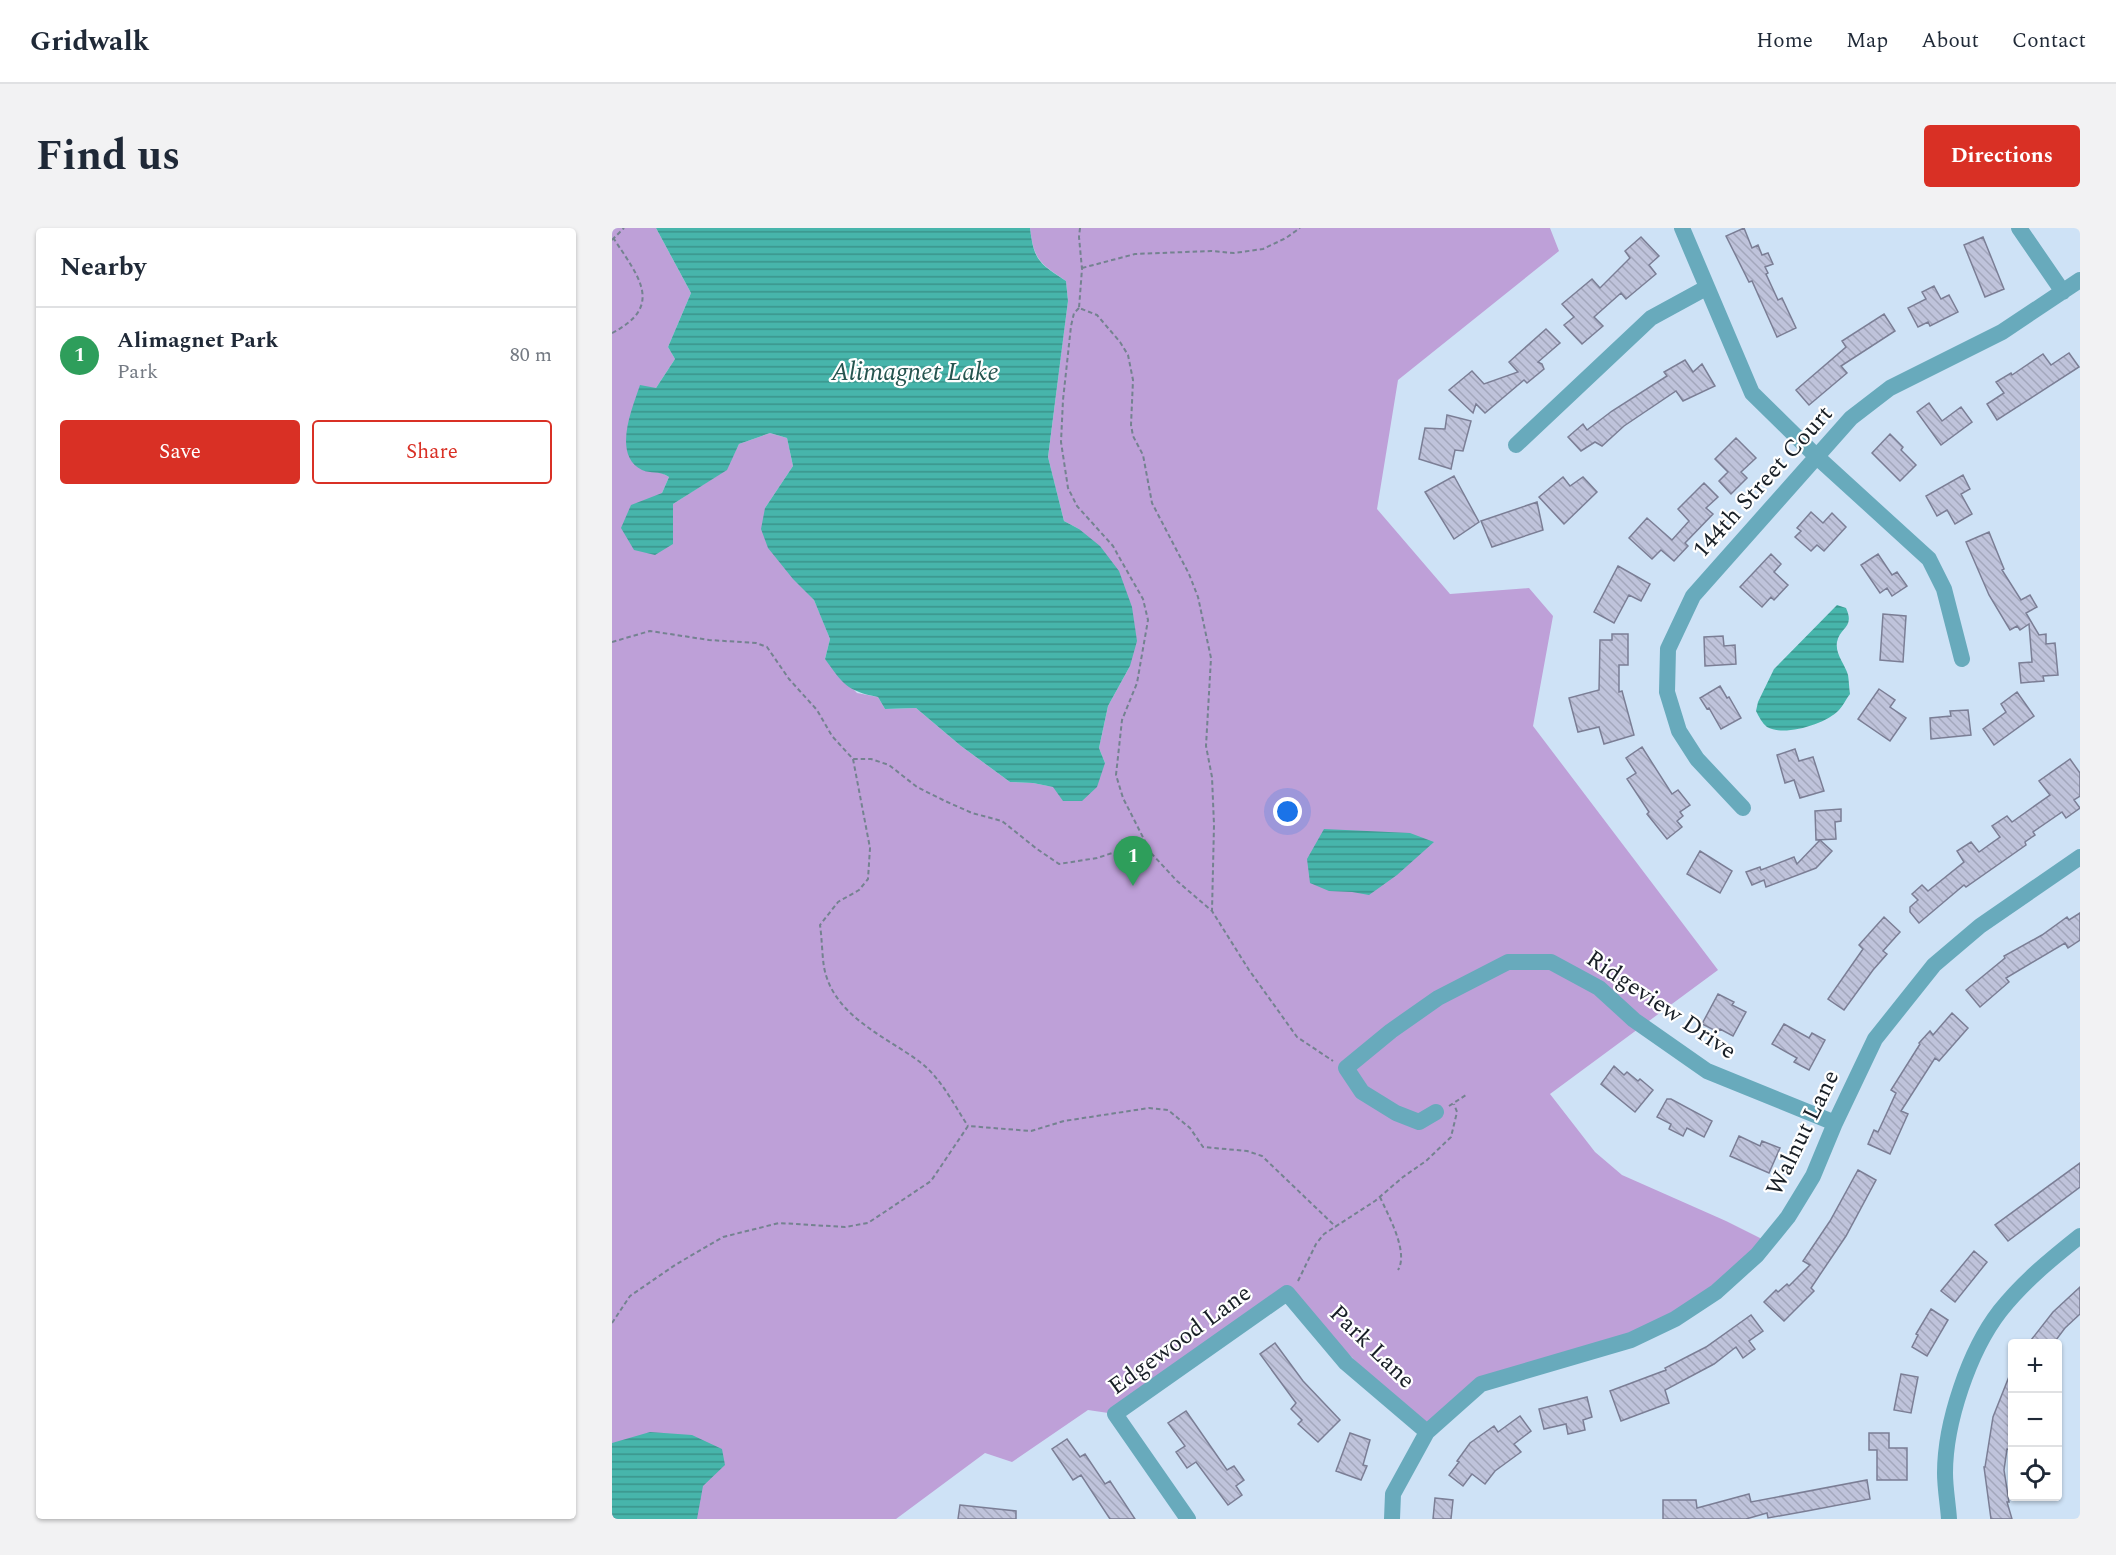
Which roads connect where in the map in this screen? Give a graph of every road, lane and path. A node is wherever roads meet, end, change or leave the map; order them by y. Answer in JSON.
{"nodes":[{"id":1,"x":624,"y":228,"type":"edge"},
{"id":2,"x":1080,"y":228,"type":"edge"},
{"id":3,"x":1300,"y":228,"type":"edge"},
{"id":4,"x":1682,"y":228,"type":"edge"},
{"id":5,"x":2019,"y":228,"type":"edge"},
{"id":6,"x":613,"y":240,"type":"edge"},
{"id":7,"x":1082,"y":268,"type":"junction"},
{"id":8,"x":2080,"y":280,"type":"edge"},
{"id":9,"x":1706,"y":288,"type":"junction"},
{"id":10,"x":2063,"y":292,"type":"junction"},
{"id":11,"x":1079,"y":308,"type":"junction"},
{"id":12,"x":612,"y":333,"type":"edge"},
{"id":13,"x":1516,"y":445,"type":"dead end"},
{"id":14,"x":1816,"y":456,"type":"junction"},
{"id":15,"x":612,"y":642,"type":"edge"},
{"id":16,"x":1962,"y":659,"type":"dead end"},
{"id":17,"x":853,"y":759,"type":"junction"},
{"id":18,"x":1743,"y":808,"type":"dead end"},
{"id":19,"x":1151,"y":853,"type":"junction"},
{"id":20,"x":2080,"y":857,"type":"edge"},
{"id":21,"x":1212,"y":911,"type":"junction"},
{"id":22,"x":1346,"y":1068,"type":"junction"},
{"id":23,"x":1466,"y":1095,"type":"dead end"},
{"id":24,"x":1454,"y":1104,"type":"junction"},
{"id":25,"x":1436,"y":1112,"type":"joint"},
{"id":26,"x":1835,"y":1123,"type":"junction"},
{"id":27,"x":968,"y":1126,"type":"junction"},
{"id":28,"x":1380,"y":1196,"type":"junction"},
{"id":29,"x":1336,"y":1227,"type":"junction"},
{"id":30,"x":2080,"y":1236,"type":"edge"},
{"id":31,"x":1398,"y":1270,"type":"dead end"},
{"id":32,"x":1288,"y":1295,"type":"junction"},
{"id":33,"x":612,"y":1323,"type":"edge"},
{"id":34,"x":1427,"y":1432,"type":"junction"},
{"id":35,"x":1188,"y":1519,"type":"edge"},
{"id":36,"x":1392,"y":1519,"type":"edge"},
{"id":37,"x":1949,"y":1519,"type":"edge"}],
"edges":[{"from":1,"to":6,"type":"path"},
{"from":2,"to":7,"type":"path"},
{"from":3,"to":7,"type":"path"},
{"from":4,"to":9,"type":"street"},
{"from":5,"to":10,"type":"street"},
{"from":6,"to":12,"type":"path"},
{"from":7,"to":11,"type":"path"},
{"from":8,"to":10,"type":"street","name":"144th Street Court"},
{"from":9,"to":13,"type":"street"},
{"from":9,"to":14,"type":"street"},
{"from":10,"to":14,"type":"street","name":"144th Street Court"},
{"from":11,"to":19,"type":"path"},
{"from":11,"to":21,"type":"path"},
{"from":14,"to":16,"type":"street"},
{"from":14,"to":18,"type":"street","name":"144th Street Court"},
{"from":15,"to":17,"type":"path"},
{"from":17,"to":19,"type":"path"},
{"from":17,"to":27,"type":"path"},
{"from":19,"to":21,"type":"path"},
{"from":20,"to":26,"type":"street","name":"Walnut Lane"},
{"from":21,"to":22,"type":"path"},
{"from":22,"to":25,"type":"street"},
{"from":22,"to":26,"type":"street","name":"Ridgeview Drive"},
{"from":23,"to":24,"type":"path"},
{"from":24,"to":25,"type":"path"},
{"from":24,"to":28,"type":"path"},
{"from":26,"to":34,"type":"street","name":"Walnut Lane"},
{"from":27,"to":29,"type":"path"},
{"from":27,"to":33,"type":"path"},
{"from":28,"to":29,"type":"path"},
{"from":28,"to":31,"type":"path"},
{"from":29,"to":32,"type":"path"},
{"from":30,"to":37,"type":"street"},
{"from":32,"to":34,"type":"street","name":"Park Lane"},
{"from":32,"to":35,"type":"street","name":"Edgewood Lane"},
{"from":34,"to":36,"type":"street","name":"Walnut Lane"}]}
